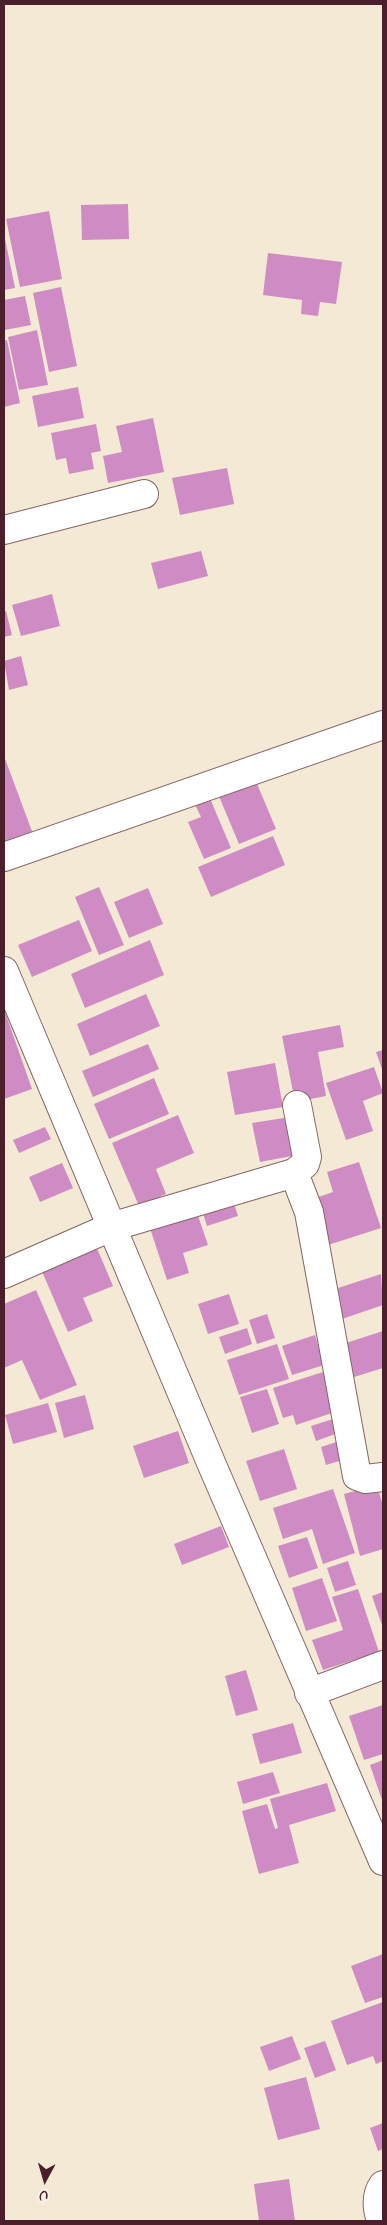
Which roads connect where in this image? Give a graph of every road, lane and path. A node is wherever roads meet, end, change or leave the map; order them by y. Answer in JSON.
{"nodes":[{"id":1,"x":144,"y":494,"type":"dead end"},
{"id":2,"x":4,"y":530,"type":"edge"},
{"id":3,"x":383,"y":725,"type":"edge"},
{"id":4,"x":4,"y":857,"type":"edge"},
{"id":5,"x":4,"y":971,"type":"edge"},
{"id":6,"x":297,"y":1105,"type":"dead end"},
{"id":7,"x":294,"y":1173,"type":"junction"},
{"id":8,"x":111,"y":1227,"type":"junction"},
{"id":9,"x":4,"y":1274,"type":"edge"},
{"id":10,"x":383,"y":1476,"type":"edge"},
{"id":11,"x":383,"y":1665,"type":"edge"},
{"id":12,"x":309,"y":1693,"type":"junction"},
{"id":13,"x":383,"y":1861,"type":"edge"},
{"id":14,"x":383,"y":2185,"type":"edge"},
{"id":15,"x":380,"y":2221,"type":"edge"}],
"edges":[{"from":1,"to":2,"type":"street"},
{"from":3,"to":4,"type":"street"},
{"from":5,"to":8,"type":"street"},
{"from":6,"to":7,"type":"street"},
{"from":7,"to":8,"type":"street"},
{"from":7,"to":10,"type":"street"},
{"from":8,"to":9,"type":"street"},
{"from":8,"to":12,"type":"street"},
{"from":11,"to":12,"type":"street"},
{"from":12,"to":13,"type":"street"},
{"from":14,"to":15,"type":"street"}]}
